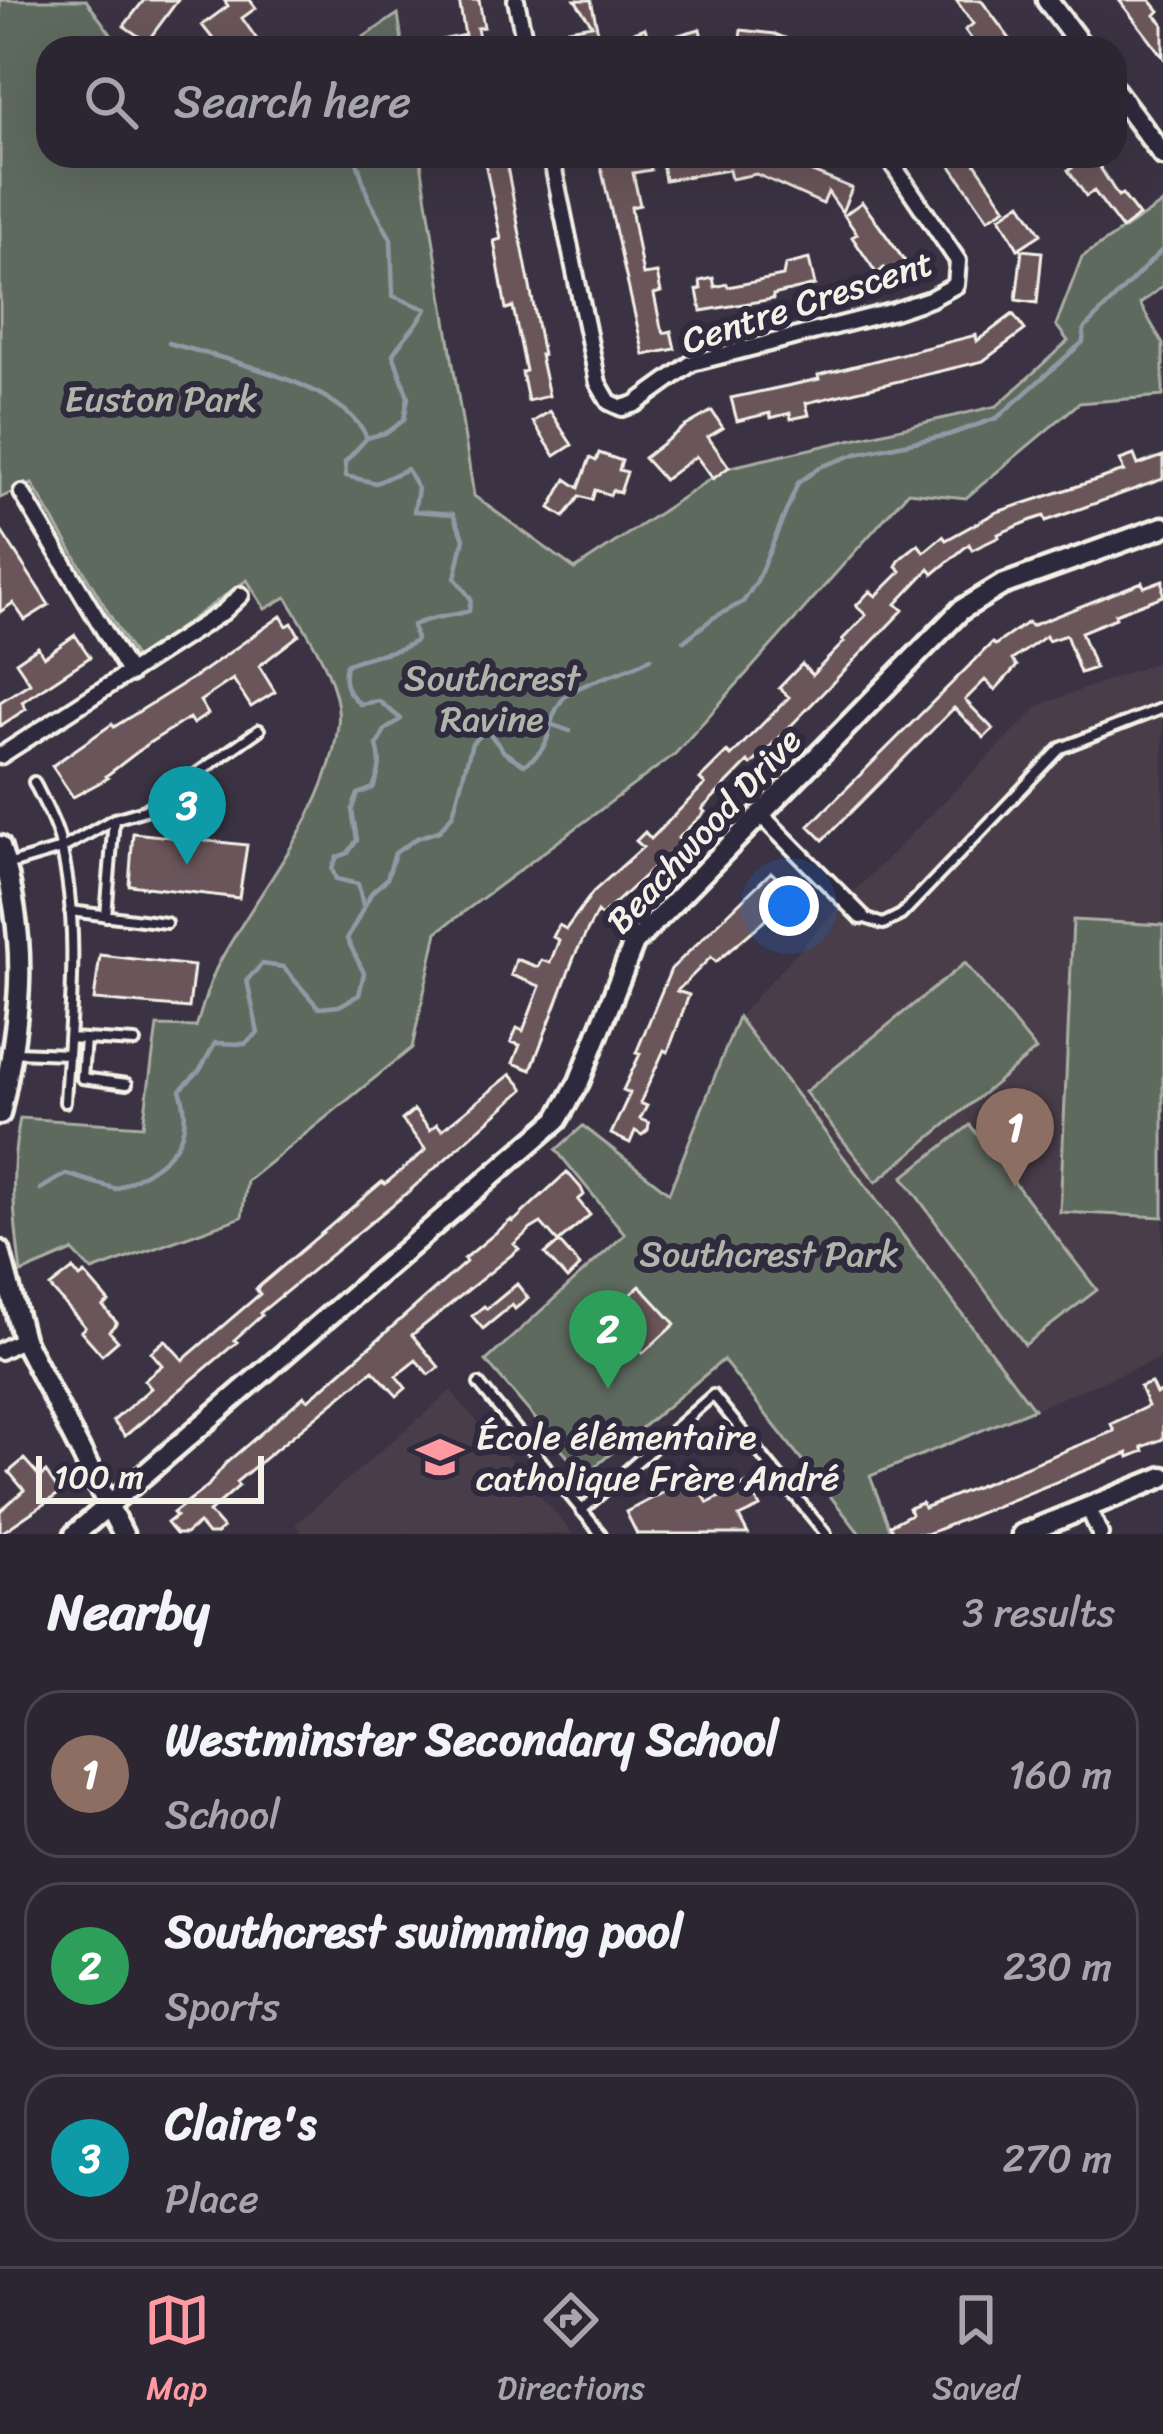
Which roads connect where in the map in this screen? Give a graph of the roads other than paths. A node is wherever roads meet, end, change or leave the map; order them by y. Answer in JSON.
{"nodes":[{"id":1,"x":516,"y":0,"type":"edge"},
{"id":2,"x":1047,"y":0,"type":"edge"},
{"id":3,"x":524,"y":36,"type":"edge"},
{"id":4,"x":1074,"y":36,"type":"edge"},
{"id":5,"x":1127,"y":107,"type":"edge"},
{"id":6,"x":1163,"y":155,"type":"edge"},
{"id":7,"x":553,"y":168,"type":"edge"},
{"id":8,"x":895,"y":168,"type":"edge"},
{"id":9,"x":22,"y":493,"type":"dead end"},
{"id":10,"x":1163,"y":526,"type":"edge"},
{"id":11,"x":241,"y":595,"type":"dead end"},
{"id":12,"x":130,"y":674,"type":"junction"},
{"id":13,"x":1163,"y":708,"type":"edge"},
{"id":14,"x":259,"y":730,"type":"dead end"},
{"id":15,"x":0,"y":756,"type":"edge"},
{"id":16,"x":34,"y":782,"type":"dead end"},
{"id":17,"x":759,"y":813,"type":"junction"},
{"id":18,"x":114,"y":819,"type":"junction"},
{"id":19,"x":61,"y":849,"type":"junction"},
{"id":20,"x":3,"y":855,"type":"edge"},
{"id":21,"x":70,"y":911,"type":"junction"},
{"id":22,"x":106,"y":916,"type":"junction"},
{"id":23,"x":860,"y":916,"type":"joint"},
{"id":24,"x":166,"y":923,"type":"dead end"},
{"id":25,"x":69,"y":1038,"type":"junction"},
{"id":26,"x":85,"y":1039,"type":"junction"},
{"id":27,"x":135,"y":1042,"type":"dead end"},
{"id":28,"x":13,"y":1052,"type":"junction"},
{"id":29,"x":68,"y":1054,"type":"junction"},
{"id":30,"x":127,"y":1084,"type":"dead end"},
{"id":31,"x":65,"y":1102,"type":"dead end"},
{"id":32,"x":0,"y":1114,"type":"edge"},
{"id":33,"x":0,"y":1251,"type":"edge"},
{"id":34,"x":23,"y":1339,"type":"junction"},
{"id":35,"x":0,"y":1351,"type":"edge"},
{"id":36,"x":479,"y":1384,"type":"dead end"},
{"id":37,"x":1163,"y":1477,"type":"edge"},
{"id":38,"x":108,"y":1507,"type":"junction"},
{"id":39,"x":1088,"y":1507,"type":"junction"},
{"id":40,"x":581,"y":1511,"type":"junction"},
{"id":41,"x":75,"y":1534,"type":"edge"},
{"id":42,"x":123,"y":1534,"type":"edge"},
{"id":43,"x":601,"y":1534,"type":"edge"},
{"id":44,"x":826,"y":1534,"type":"edge"},
{"id":45,"x":1022,"y":1534,"type":"edge"},
{"id":46,"x":1100,"y":1534,"type":"edge"}],
"edges":[{"from":1,"to":3,"type":"street"},
{"from":2,"to":4,"type":"street"},
{"from":5,"to":6,"type":"street"},
{"from":7,"to":8,"type":"street","name":"Centre Crescent"},
{"from":9,"to":12,"type":"street"},
{"from":10,"to":17,"type":"street","name":"Beachwood Drive"},
{"from":11,"to":12,"type":"street"},
{"from":12,"to":15,"type":"street"},
{"from":13,"to":23,"type":"lane"},
{"from":14,"to":18,"type":"lane"},
{"from":16,"to":19,"type":"lane"},
{"from":17,"to":23,"type":"street"},
{"from":17,"to":38,"type":"street","name":"Beachwood Drive"},
{"from":18,"to":19,"type":"lane"},
{"from":18,"to":22,"type":"lane"},
{"from":19,"to":20,"type":"lane"},
{"from":19,"to":21,"type":"lane"},
{"from":20,"to":28,"type":"street"},
{"from":21,"to":22,"type":"lane"},
{"from":21,"to":25,"type":"lane"},
{"from":22,"to":24,"type":"lane"},
{"from":25,"to":26,"type":"lane"},
{"from":25,"to":29,"type":"lane"},
{"from":26,"to":27,"type":"lane"},
{"from":26,"to":30,"type":"lane"},
{"from":28,"to":29,"type":"lane"},
{"from":28,"to":32,"type":"street"},
{"from":29,"to":31,"type":"lane"},
{"from":33,"to":34,"type":"street"},
{"from":34,"to":35,"type":"street"},
{"from":34,"to":38,"type":"street"},
{"from":36,"to":40,"type":"lane"},
{"from":37,"to":39,"type":"street"},
{"from":38,"to":41,"type":"street","name":"Beachwood Drive"},
{"from":38,"to":42,"type":"street"},
{"from":39,"to":45,"type":"street"},
{"from":39,"to":46,"type":"street"},
{"from":40,"to":43,"type":"lane"},
{"from":40,"to":44,"type":"lane"}]}
